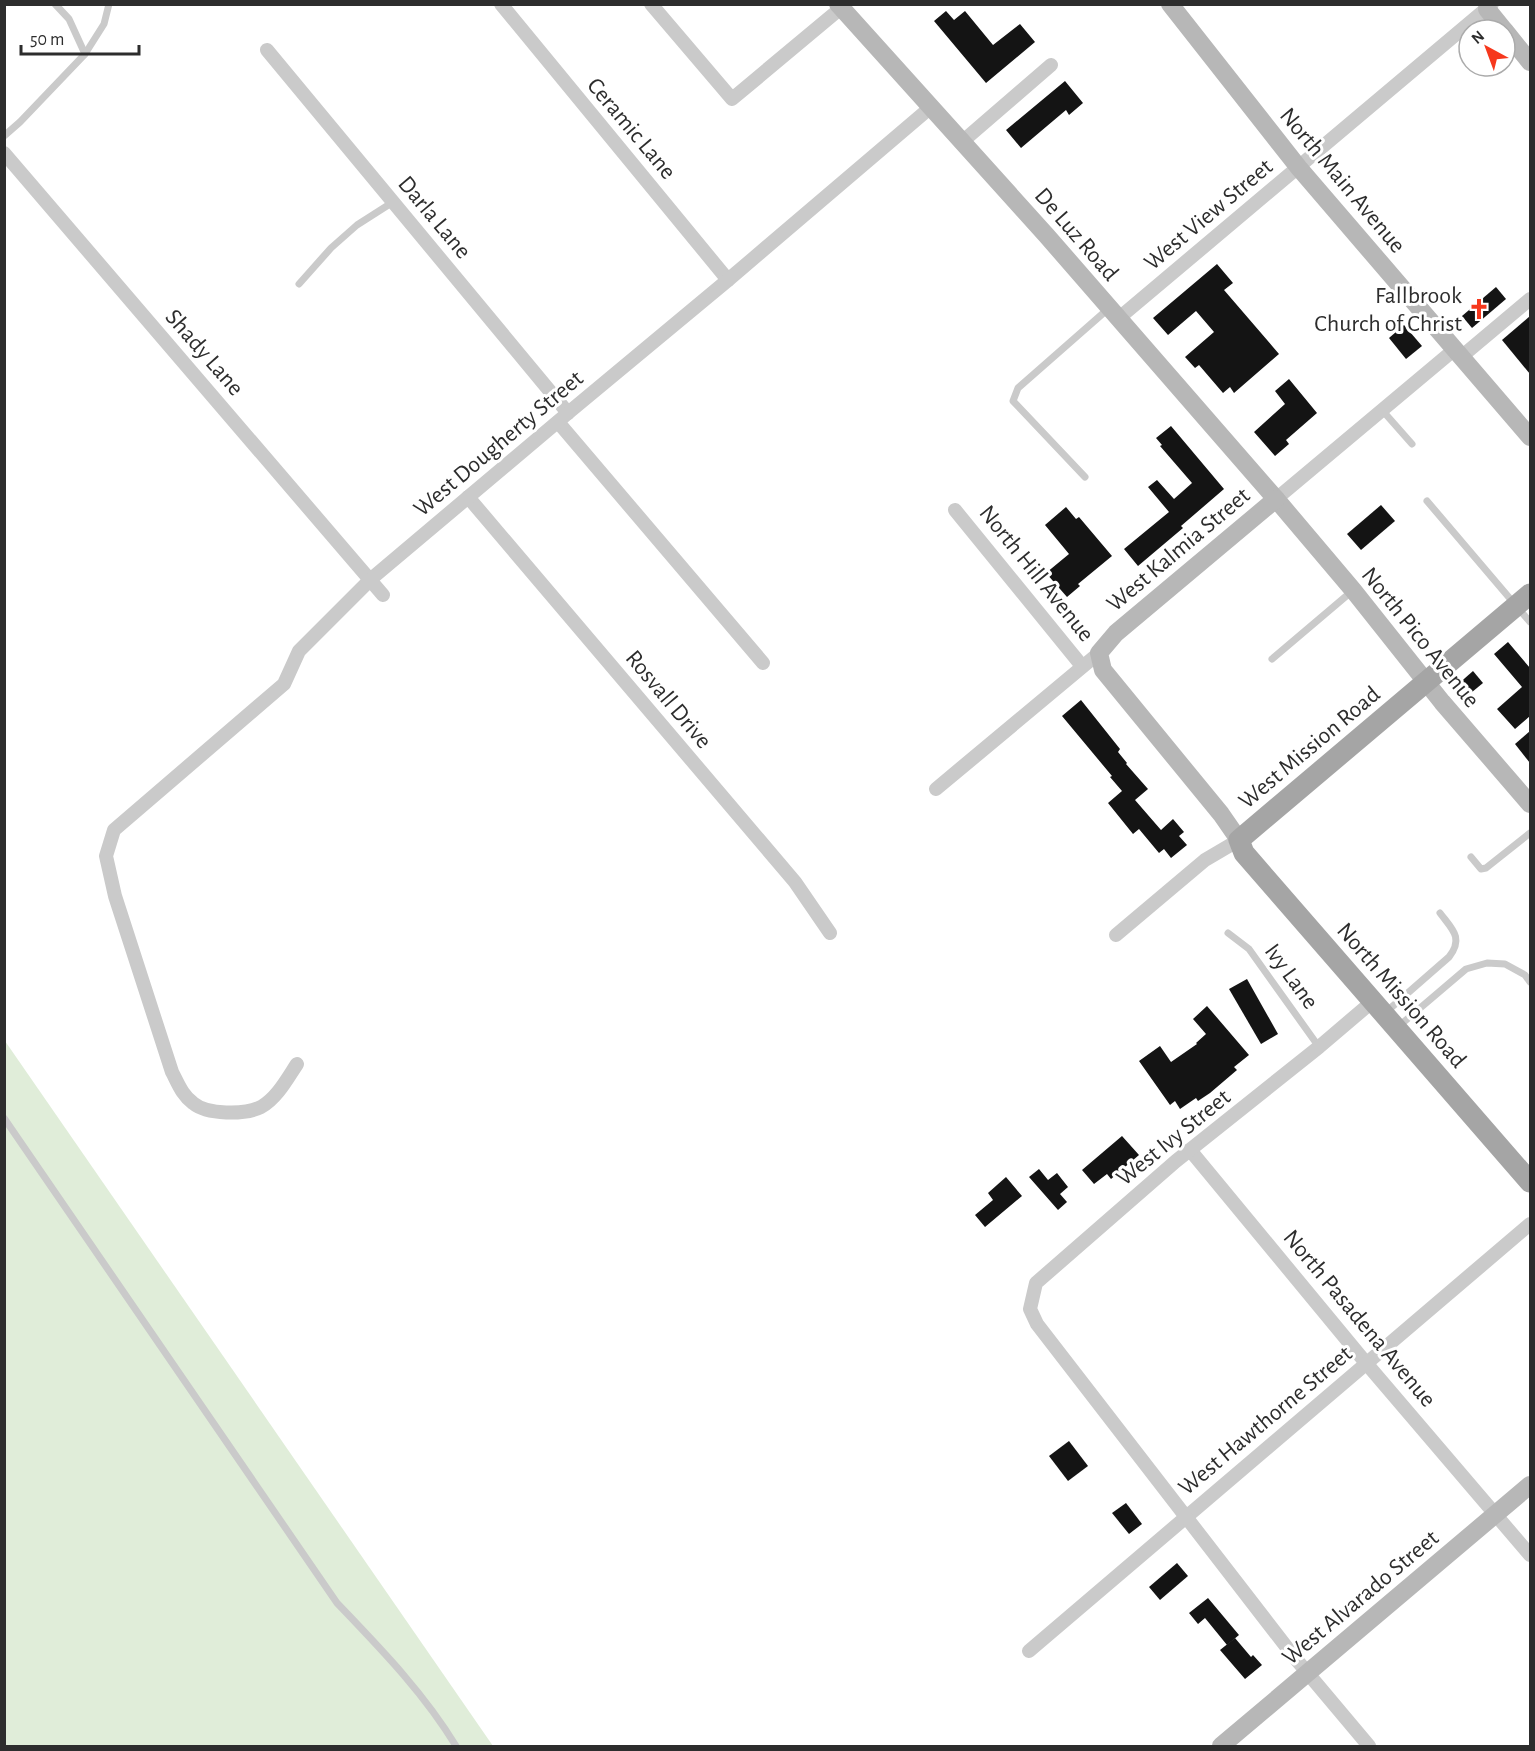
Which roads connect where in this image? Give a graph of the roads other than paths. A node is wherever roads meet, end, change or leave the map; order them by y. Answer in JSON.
{"nodes":[{"id":1,"x":55,"y":4,"type":"edge"},
{"id":2,"x":109,"y":4,"type":"edge"},
{"id":3,"x":501,"y":4,"type":"edge"},
{"id":4,"x":651,"y":4,"type":"edge"},
{"id":5,"x":1170,"y":4,"type":"edge"},
{"id":6,"x":840,"y":6,"type":"edge"},
{"id":7,"x":1487,"y":6,"type":"edge"},
{"id":8,"x":1517,"y":46,"type":"edge"},
{"id":9,"x":267,"y":50,"type":"dead end"},
{"id":10,"x":85,"y":54,"type":"junction"},
{"id":11,"x":1530,"y":62,"type":"edge"},
{"id":12,"x":1052,"y":65,"type":"dead end"},
{"id":13,"x":931,"y":107,"type":"junction"},
{"id":14,"x":4,"y":136,"type":"edge"},
{"id":15,"x":963,"y":141,"type":"junction"},
{"id":16,"x":4,"y":153,"type":"edge"},
{"id":17,"x":1299,"y":168,"type":"junction"},
{"id":18,"x":393,"y":202,"type":"junction"},
{"id":19,"x":729,"y":280,"type":"junction"},
{"id":20,"x":299,"y":284,"type":"dead end"},
{"id":21,"x":1530,"y":299,"type":"edge"},
{"id":22,"x":1115,"y":313,"type":"junction"},
{"id":23,"x":1458,"y":353,"type":"junction"},
{"id":24,"x":1382,"y":410,"type":"junction"},
{"id":25,"x":563,"y":417,"type":"junction"},
{"id":26,"x":1530,"y":437,"type":"edge"},
{"id":27,"x":1412,"y":444,"type":"dead end"},
{"id":28,"x":1085,"y":477,"type":"dead end"},
{"id":29,"x":468,"y":497,"type":"junction"},
{"id":30,"x":1276,"y":499,"type":"junction"},
{"id":31,"x":1426,"y":501,"type":"dead end"},
{"id":32,"x":955,"y":510,"type":"dead end"},
{"id":33,"x":371,"y":579,"type":"junction"},
{"id":34,"x":1353,"y":590,"type":"junction"},
{"id":35,"x":383,"y":595,"type":"dead end"},
{"id":36,"x":1523,"y":599,"type":"edge"},
{"id":37,"x":1530,"y":622,"type":"edge"},
{"id":38,"x":1099,"y":652,"type":"junction"},
{"id":39,"x":1272,"y":659,"type":"dead end"},
{"id":40,"x":763,"y":663,"type":"dead end"},
{"id":41,"x":1082,"y":666,"type":"junction"},
{"id":42,"x":1426,"y":682,"type":"junction"},
{"id":43,"x":936,"y":789,"type":"dead end"},
{"id":44,"x":1530,"y":804,"type":"edge"},
{"id":45,"x":1530,"y":833,"type":"edge"},
{"id":46,"x":1239,"y":840,"type":"junction"},
{"id":47,"x":1471,"y":857,"type":"dead end"},
{"id":48,"x":1440,"y":914,"type":"dead end"},
{"id":49,"x":830,"y":933,"type":"dead end"},
{"id":50,"x":1228,"y":933,"type":"dead end"},
{"id":51,"x":1116,"y":935,"type":"dead end"},
{"id":52,"x":1530,"y":982,"type":"edge"},
{"id":53,"x":1384,"y":1014,"type":"junction"},
{"id":54,"x":1319,"y":1047,"type":"junction"},
{"id":55,"x":297,"y":1064,"type":"dead end"},
{"id":56,"x":4,"y":1118,"type":"edge"},
{"id":57,"x":1190,"y":1150,"type":"junction"},
{"id":58,"x":1530,"y":1182,"type":"edge"},
{"id":59,"x":1530,"y":1224,"type":"edge"},
{"id":60,"x":1366,"y":1364,"type":"junction"},
{"id":61,"x":1530,"y":1485,"type":"edge"},
{"id":62,"x":1496,"y":1514,"type":"junction"},
{"id":63,"x":1186,"y":1517,"type":"junction"},
{"id":64,"x":1530,"y":1555,"type":"edge"},
{"id":65,"x":1029,"y":1652,"type":"dead end"},
{"id":66,"x":1308,"y":1673,"type":"junction"},
{"id":67,"x":456,"y":1746,"type":"edge"},
{"id":68,"x":1221,"y":1746,"type":"edge"},
{"id":69,"x":1369,"y":1746,"type":"edge"}],
"edges":[{"from":1,"to":10,"type":"lane"},
{"from":2,"to":10,"type":"lane"},
{"from":3,"to":19,"type":"street","name":"Ceramic Lane"},
{"from":4,"to":6,"type":"street"},
{"from":5,"to":17,"type":"street","name":"North Main Avenue"},
{"from":6,"to":13,"type":"street","name":"De Luz Road"},
{"from":7,"to":17,"type":"street","name":"West View Street"},
{"from":8,"to":11,"type":"street"},
{"from":9,"to":18,"type":"street","name":"Darla Lane"},
{"from":10,"to":14,"type":"lane"},
{"from":12,"to":15,"type":"street"},
{"from":13,"to":15,"type":"street","name":"De Luz Road"},
{"from":13,"to":19,"type":"street","name":"West Dougherty Street"},
{"from":15,"to":22,"type":"street","name":"De Luz Road"},
{"from":16,"to":33,"type":"street","name":"Shady Lane"},
{"from":17,"to":22,"type":"street","name":"West View Street"},
{"from":17,"to":23,"type":"street","name":"North Main Avenue"},
{"from":18,"to":20,"type":"lane"},
{"from":18,"to":25,"type":"street","name":"Darla Lane"},
{"from":19,"to":25,"type":"street","name":"West Dougherty Street"},
{"from":21,"to":23,"type":"street","name":"West Kalmia Street"},
{"from":22,"to":28,"type":"lane"},
{"from":22,"to":30,"type":"street","name":"De Luz Road"},
{"from":23,"to":24,"type":"street","name":"West Kalmia Street"},
{"from":23,"to":26,"type":"street","name":"North Main Avenue"},
{"from":24,"to":27,"type":"lane"},
{"from":24,"to":30,"type":"street","name":"West Kalmia Street"},
{"from":25,"to":29,"type":"street","name":"West Dougherty Street"},
{"from":25,"to":40,"type":"street","name":"Darla Lane"},
{"from":29,"to":33,"type":"street","name":"West Dougherty Street"},
{"from":29,"to":49,"type":"street","name":"Rosvall Drive"},
{"from":30,"to":34,"type":"street","name":"North Pico Avenue"},
{"from":30,"to":38,"type":"street","name":"West Kalmia Street"},
{"from":31,"to":36,"type":"lane"},
{"from":32,"to":41,"type":"street","name":"North Hill Avenue"},
{"from":33,"to":35,"type":"street","name":"Shady Lane"},
{"from":33,"to":55,"type":"street","name":"West Dougherty Street"},
{"from":34,"to":39,"type":"lane"},
{"from":34,"to":42,"type":"street","name":"North Pico Avenue"},
{"from":36,"to":37,"type":"lane"},
{"from":36,"to":42,"type":"main road","name":"West Mission Road"},
{"from":38,"to":41,"type":"street","name":"West Kalmia Street"},
{"from":38,"to":46,"type":"street","name":"North Hill Avenue"},
{"from":41,"to":43,"type":"street","name":"West Kalmia Street"},
{"from":42,"to":44,"type":"street","name":"North Pico Avenue"},
{"from":42,"to":46,"type":"main road","name":"West Mission Road"},
{"from":45,"to":47,"type":"lane"},
{"from":46,"to":51,"type":"street","name":"West Mission Road"},
{"from":46,"to":53,"type":"main road","name":"North Mission Road"},
{"from":48,"to":53,"type":"lane"},
{"from":50,"to":54,"type":"lane","name":"Ivy Lane"},
{"from":52,"to":53,"type":"lane"},
{"from":53,"to":54,"type":"street","name":"West Ivy Street"},
{"from":53,"to":58,"type":"main road","name":"North Mission Road"},
{"from":54,"to":57,"type":"street","name":"West Ivy Street"},
{"from":56,"to":67,"type":"lane"},
{"from":57,"to":60,"type":"street","name":"North Pasadena Avenue"},
{"from":57,"to":63,"type":"street","name":"West Ivy Street"},
{"from":59,"to":60,"type":"street","name":"West Hawthorne Street"},
{"from":60,"to":62,"type":"street","name":"North Pasadena Avenue"},
{"from":60,"to":63,"type":"street","name":"West Hawthorne Street"},
{"from":61,"to":62,"type":"street","name":"West Alvarado Street"},
{"from":62,"to":64,"type":"street","name":"North Pasadena Avenue"},
{"from":62,"to":66,"type":"street","name":"West Alvarado Street"},
{"from":63,"to":65,"type":"street","name":"West Hawthorne Street"},
{"from":63,"to":66,"type":"street"},
{"from":66,"to":68,"type":"street","name":"West Alvarado Street"},
{"from":66,"to":69,"type":"street"}]}
